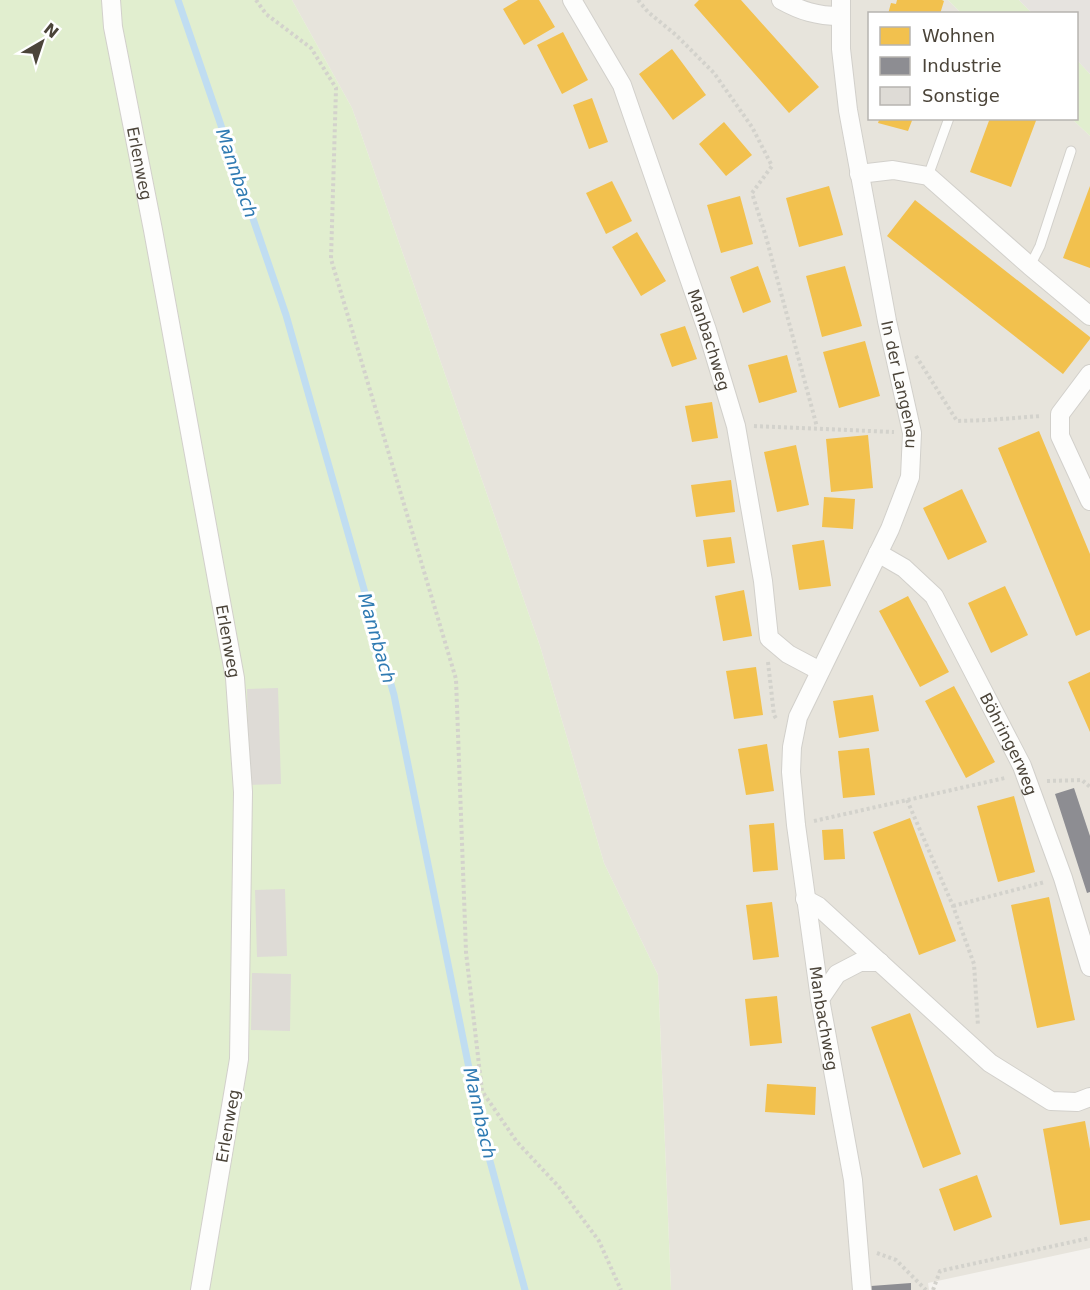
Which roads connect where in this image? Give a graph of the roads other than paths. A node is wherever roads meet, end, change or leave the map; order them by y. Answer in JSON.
{"nodes":[{"id":1,"x":111,"y":0,"type":"edge"},
{"id":2,"x":572,"y":0,"type":"edge"},
{"id":3,"x":781,"y":0,"type":"edge"},
{"id":4,"x":841,"y":8,"type":"edge"},
{"id":5,"x":948,"y":120,"type":"edge"},
{"id":6,"x":1071,"y":151,"type":"dead end"},
{"id":7,"x":859,"y":174,"type":"junction"},
{"id":8,"x":928,"y":176,"type":"junction"},
{"id":9,"x":1030,"y":266,"type":"junction"},
{"id":10,"x":1090,"y":316,"type":"edge"},
{"id":11,"x":1090,"y":374,"type":"edge"},
{"id":12,"x":1090,"y":501,"type":"edge"},
{"id":13,"x":878,"y":553,"type":"junction"},
{"id":14,"x":820,"y":671,"type":"junction"},
{"id":15,"x":792,"y":747,"type":"joint"},
{"id":16,"x":805,"y":899,"type":"junction"},
{"id":17,"x":880,"y":962,"type":"junction"},
{"id":18,"x":1090,"y":967,"type":"edge"},
{"id":19,"x":820,"y":999,"type":"junction"},
{"id":20,"x":1090,"y":1097,"type":"edge"},
{"id":21,"x":200,"y":1290,"type":"edge"},
{"id":22,"x":862,"y":1290,"type":"edge"}],
"edges":[{"from":1,"to":21,"type":"street","name":"Erlenweg"},
{"from":2,"to":14,"type":"street","name":"Manbachweg"},
{"from":3,"to":4,"type":"street"},
{"from":4,"to":7,"type":"street","name":"In der Langenau"},
{"from":5,"to":8,"type":"lane"},
{"from":6,"to":9,"type":"lane"},
{"from":7,"to":8,"type":"street"},
{"from":7,"to":13,"type":"street","name":"In der Langenau"},
{"from":8,"to":9,"type":"street"},
{"from":9,"to":10,"type":"street"},
{"from":11,"to":12,"type":"street"},
{"from":13,"to":14,"type":"street","name":"In der Langenau"},
{"from":13,"to":18,"type":"street","name":"Böhringerweg"},
{"from":14,"to":15,"type":"street","name":"In der Langenau"},
{"from":15,"to":16,"type":"street","name":"Manbachweg"},
{"from":16,"to":17,"type":"street"},
{"from":16,"to":19,"type":"street","name":"Manbachweg"},
{"from":17,"to":19,"type":"street"},
{"from":17,"to":20,"type":"street"},
{"from":19,"to":22,"type":"street","name":"Manbachweg"}]}
